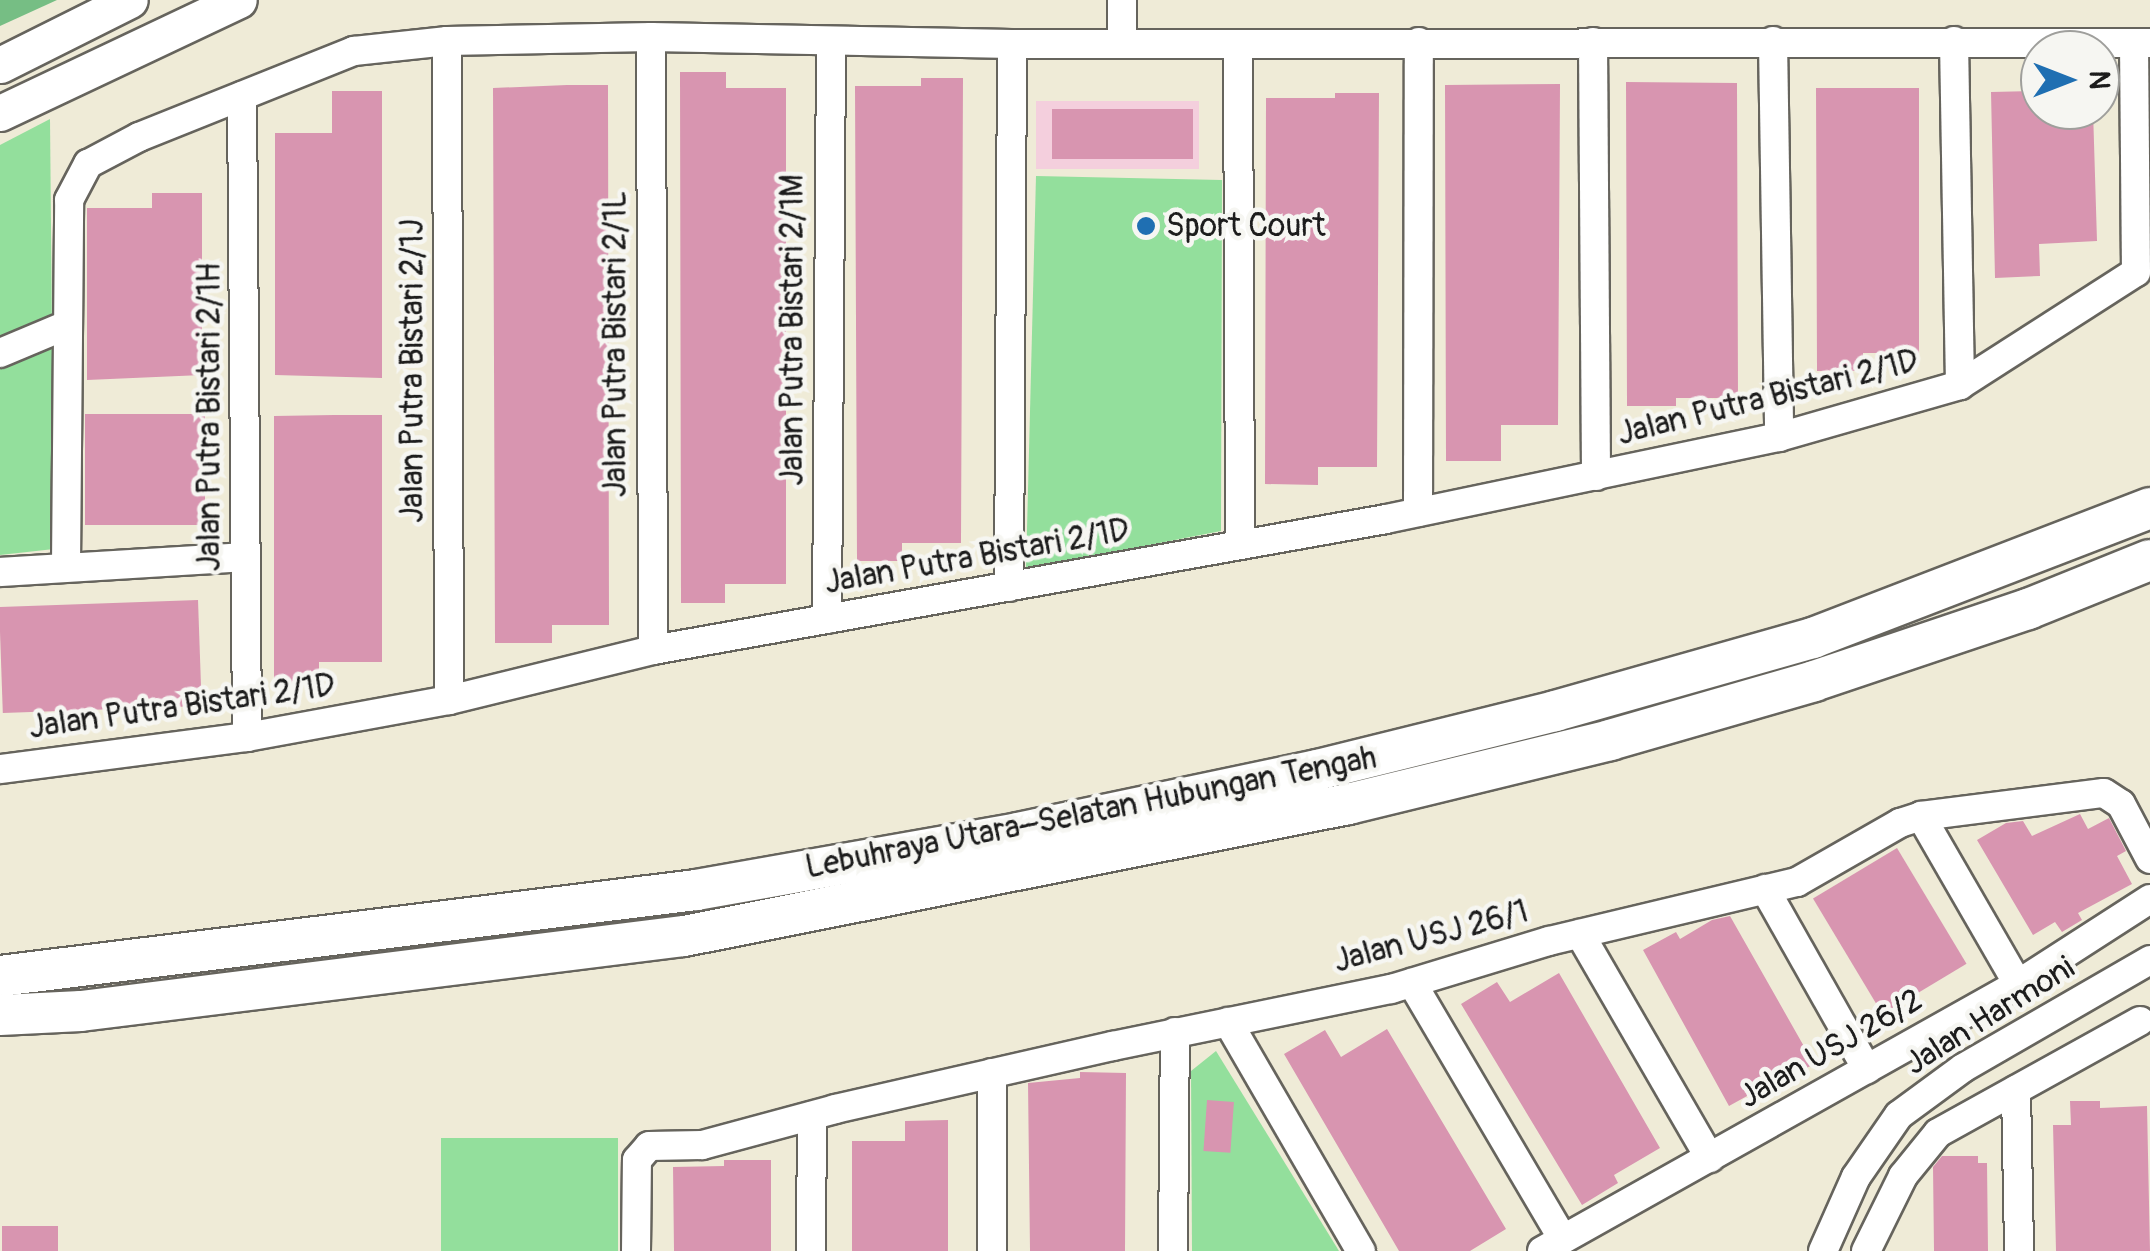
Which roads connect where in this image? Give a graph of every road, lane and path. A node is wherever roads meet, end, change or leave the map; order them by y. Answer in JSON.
{"nodes":[{"id":1,"x":130,"y":0,"type":"edge"},
{"id":2,"x":239,"y":0,"type":"edge"},
{"id":3,"x":1122,"y":0,"type":"edge"},
{"id":4,"x":651,"y":37,"type":"junction"},
{"id":5,"x":831,"y":40,"type":"junction"},
{"id":6,"x":1773,"y":40,"type":"junction"},
{"id":7,"x":447,"y":41,"type":"junction"},
{"id":8,"x":1954,"y":41,"type":"junction"},
{"id":9,"x":1419,"y":42,"type":"junction"},
{"id":10,"x":1593,"y":42,"type":"junction"},
{"id":11,"x":1122,"y":43,"type":"junction"},
{"id":12,"x":2142,"y":43,"type":"edge"},
{"id":13,"x":1012,"y":44,"type":"junction"},
{"id":14,"x":1238,"y":44,"type":"junction"},
{"id":15,"x":0,"y":65,"type":"edge"},
{"id":16,"x":242,"y":96,"type":"junction"},
{"id":17,"x":0,"y":114,"type":"edge"},
{"id":18,"x":2143,"y":272,"type":"edge"},
{"id":19,"x":67,"y":325,"type":"junction"},
{"id":20,"x":0,"y":353,"type":"edge"},
{"id":21,"x":1960,"y":385,"type":"junction"},
{"id":22,"x":1780,"y":437,"type":"junction"},
{"id":23,"x":1596,"y":476,"type":"junction"},
{"id":24,"x":2150,"y":508,"type":"edge"},
{"id":25,"x":1418,"y":512,"type":"junction"},
{"id":26,"x":1240,"y":545,"type":"junction"},
{"id":27,"x":245,"y":557,"type":"junction"},
{"id":28,"x":2150,"y":560,"type":"edge"},
{"id":29,"x":66,"y":565,"type":"junction"},
{"id":30,"x":0,"y":572,"type":"edge"},
{"id":31,"x":1008,"y":586,"type":"junction"},
{"id":32,"x":827,"y":619,"type":"junction"},
{"id":33,"x":653,"y":650,"type":"junction"},
{"id":34,"x":450,"y":700,"type":"junction"},
{"id":35,"x":246,"y":737,"type":"junction"},
{"id":36,"x":0,"y":769,"type":"edge"},
{"id":37,"x":1921,"y":816,"type":"junction"},
{"id":38,"x":2150,"y":859,"type":"edge"},
{"id":39,"x":1765,"y":889,"type":"junction"},
{"id":40,"x":2150,"y":899,"type":"edge"},
{"id":41,"x":1580,"y":934,"type":"junction"},
{"id":42,"x":2150,"y":960,"type":"edge"},
{"id":43,"x":0,"y":976,"type":"edge"},
{"id":44,"x":2116,"y":979,"type":"junction"},
{"id":45,"x":1412,"y":983,"type":"junction"},
{"id":46,"x":2018,"y":984,"type":"junction"},
{"id":47,"x":0,"y":1014,"type":"edge"},
{"id":48,"x":1228,"y":1022,"type":"junction"},
{"id":49,"x":2145,"y":1029,"type":"edge"},
{"id":50,"x":1174,"y":1032,"type":"junction"},
{"id":51,"x":1868,"y":1068,"type":"junction"},
{"id":52,"x":992,"y":1073,"type":"junction"},
{"id":53,"x":2016,"y":1090,"type":"junction"},
{"id":54,"x":812,"y":1116,"type":"junction"},
{"id":55,"x":1710,"y":1158,"type":"junction"},
{"id":56,"x":1552,"y":1245,"type":"edge"},
{"id":57,"x":636,"y":1251,"type":"edge"},
{"id":58,"x":811,"y":1251,"type":"edge"},
{"id":59,"x":992,"y":1251,"type":"edge"},
{"id":60,"x":1174,"y":1251,"type":"edge"},
{"id":61,"x":1361,"y":1251,"type":"edge"},
{"id":62,"x":1823,"y":1251,"type":"edge"},
{"id":63,"x":1866,"y":1251,"type":"edge"},
{"id":64,"x":2019,"y":1251,"type":"edge"}],
"edges":[{"from":1,"to":15,"type":"main road"},
{"from":2,"to":17,"type":"main road"},
{"from":3,"to":11,"type":"street"},
{"from":4,"to":5,"type":"street"},
{"from":4,"to":7,"type":"street"},
{"from":4,"to":33,"type":"street","name":"Jalan Putra Bistari 2/1L"},
{"from":5,"to":13,"type":"street"},
{"from":5,"to":32,"type":"street","name":"Jalan Putra Bistari 2/1M"},
{"from":6,"to":8,"type":"street"},
{"from":6,"to":10,"type":"street"},
{"from":6,"to":22,"type":"street"},
{"from":7,"to":16,"type":"street"},
{"from":7,"to":34,"type":"street","name":"Jalan Putra Bistari 2/1J"},
{"from":8,"to":12,"type":"street"},
{"from":8,"to":21,"type":"street"},
{"from":9,"to":10,"type":"street"},
{"from":9,"to":14,"type":"street"},
{"from":9,"to":25,"type":"street"},
{"from":10,"to":23,"type":"street"},
{"from":11,"to":13,"type":"street"},
{"from":11,"to":14,"type":"street"},
{"from":12,"to":18,"type":"street"},
{"from":13,"to":31,"type":"street"},
{"from":14,"to":26,"type":"street"},
{"from":16,"to":19,"type":"street"},
{"from":16,"to":27,"type":"street","name":"Jalan Putra Bistari 2/1H"},
{"from":18,"to":21,"type":"street","name":"Jalan Putra Bistari 2/1D"},
{"from":19,"to":20,"type":"street"},
{"from":19,"to":29,"type":"street"},
{"from":21,"to":22,"type":"street","name":"Jalan Putra Bistari 2/1D"},
{"from":22,"to":23,"type":"street","name":"Jalan Putra Bistari 2/1D"},
{"from":23,"to":25,"type":"street","name":"Jalan Putra Bistari 2/1D"},
{"from":24,"to":43,"type":"highway","name":"Lebuhraya Utara–Selatan Hubungan Tengah"},
{"from":25,"to":26,"type":"street","name":"Jalan Putra Bistari 2/1D"},
{"from":26,"to":31,"type":"street","name":"Jalan Putra Bistari 2/1D"},
{"from":27,"to":29,"type":"street"},
{"from":27,"to":35,"type":"street","name":"Jalan Putra Bistari 2/1H"},
{"from":28,"to":47,"type":"highway","name":"Lebuhraya Utara–Selatan Hubungan Tengah"},
{"from":29,"to":30,"type":"street"},
{"from":31,"to":32,"type":"street","name":"Jalan Putra Bistari 2/1D"},
{"from":32,"to":33,"type":"street","name":"Jalan Putra Bistari 2/1D"},
{"from":33,"to":34,"type":"street","name":"Jalan Putra Bistari 2/1D"},
{"from":34,"to":35,"type":"street","name":"Jalan Putra Bistari 2/1D"},
{"from":35,"to":36,"type":"street","name":"Jalan Putra Bistari 2/1D"},
{"from":37,"to":38,"type":"street","name":"Jalan USJ 26/1"},
{"from":37,"to":39,"type":"street","name":"Jalan USJ 26/1"},
{"from":37,"to":46,"type":"street"},
{"from":39,"to":41,"type":"street","name":"Jalan USJ 26/1"},
{"from":39,"to":51,"type":"street"},
{"from":40,"to":46,"type":"street","name":"Jalan USJ 26/2"},
{"from":41,"to":45,"type":"street","name":"Jalan USJ 26/1"},
{"from":41,"to":55,"type":"street"},
{"from":42,"to":44,"type":"street","name":"Jalan Harmoni"},
{"from":44,"to":49,"type":"street"},
{"from":44,"to":62,"type":"street","name":"Jalan Harmoni"},
{"from":45,"to":48,"type":"street","name":"Jalan USJ 26/1"},
{"from":45,"to":56,"type":"street"},
{"from":46,"to":51,"type":"street","name":"Jalan USJ 26/2"},
{"from":48,"to":50,"type":"street","name":"Jalan USJ 26/1"},
{"from":48,"to":61,"type":"street"},
{"from":49,"to":53,"type":"street"},
{"from":50,"to":52,"type":"street","name":"Jalan USJ 26/1"},
{"from":50,"to":60,"type":"street"},
{"from":51,"to":55,"type":"street","name":"Jalan USJ 26/2"},
{"from":52,"to":54,"type":"street","name":"Jalan USJ 26/1"},
{"from":52,"to":59,"type":"street"},
{"from":53,"to":63,"type":"street"},
{"from":53,"to":64,"type":"street"},
{"from":54,"to":57,"type":"street","name":"Jalan USJ 26/1"},
{"from":54,"to":58,"type":"street"},
{"from":55,"to":56,"type":"street","name":"Jalan USJ 26/2"}]}
